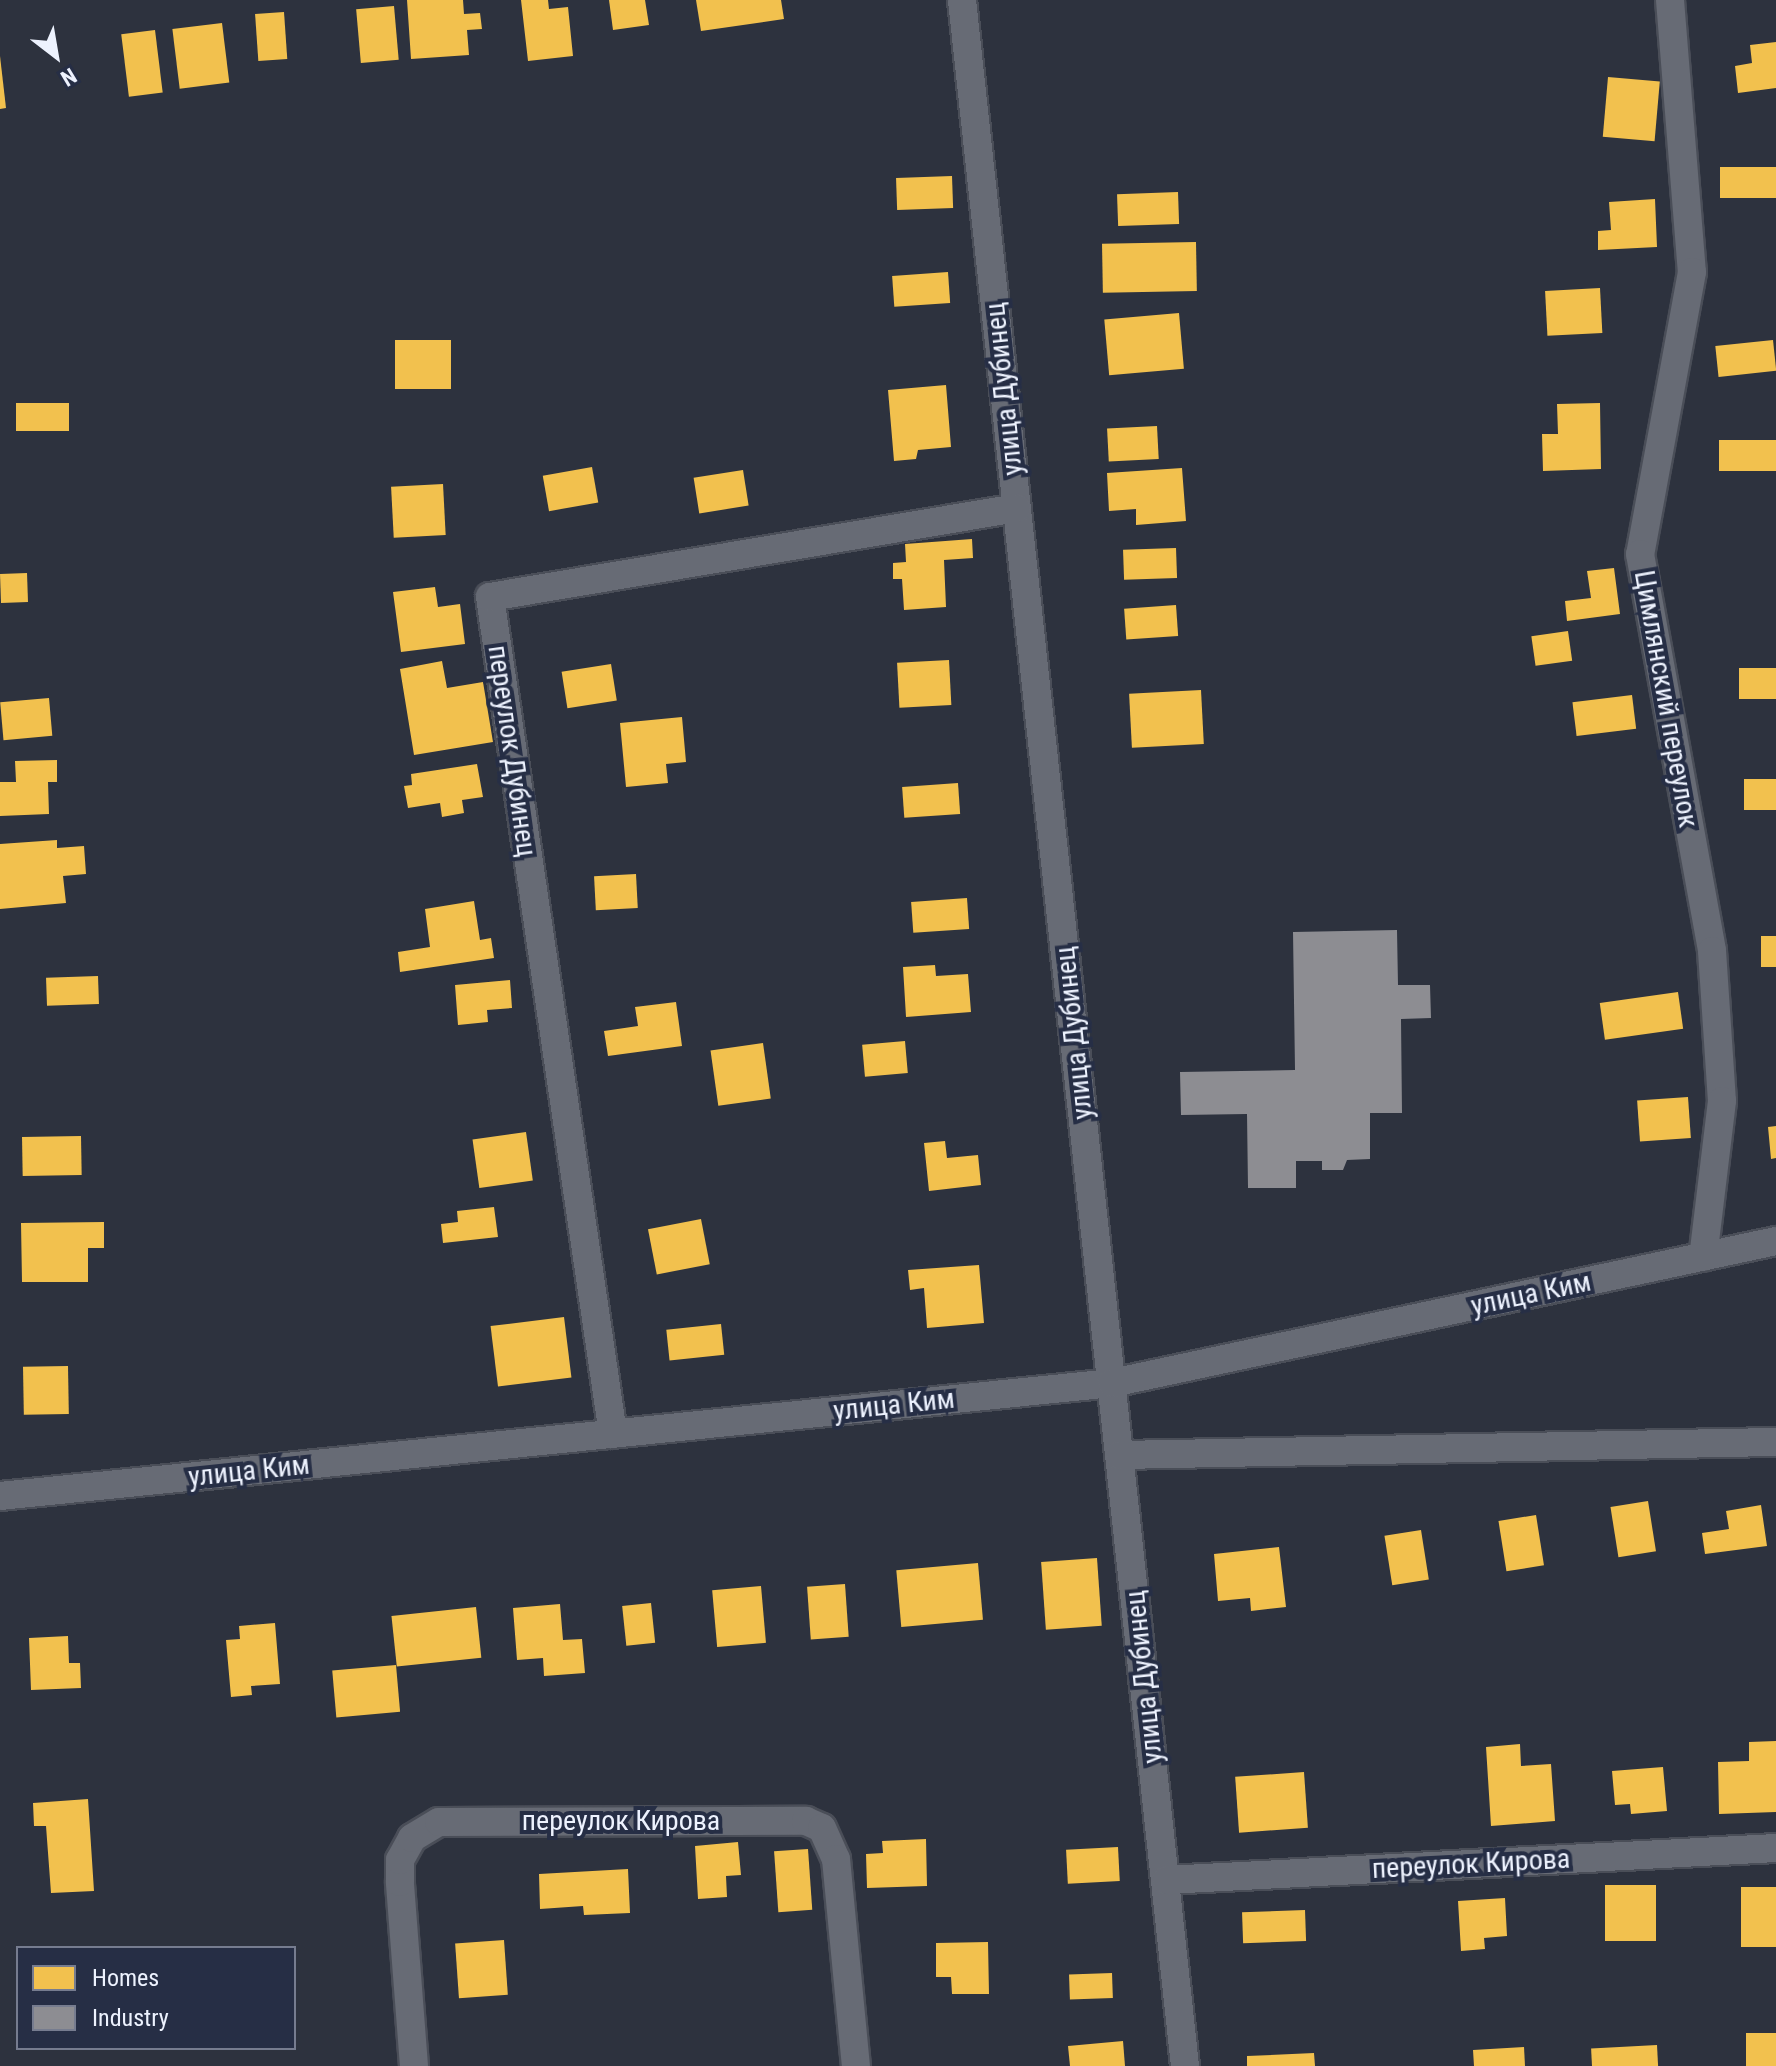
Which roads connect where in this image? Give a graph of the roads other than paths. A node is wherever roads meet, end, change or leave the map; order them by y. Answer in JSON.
{"nodes":[{"id":1,"x":962,"y":0,"type":"edge"},
{"id":2,"x":1670,"y":0,"type":"edge"},
{"id":3,"x":1017,"y":508,"type":"junction"},
{"id":4,"x":1776,"y":1241,"type":"edge"},
{"id":5,"x":1703,"y":1257,"type":"junction"},
{"id":6,"x":1112,"y":1383,"type":"junction"},
{"id":7,"x":613,"y":1434,"type":"junction"},
{"id":8,"x":1776,"y":1442,"type":"edge"},
{"id":9,"x":1120,"y":1455,"type":"junction"},
{"id":10,"x":0,"y":1496,"type":"edge"},
{"id":11,"x":1776,"y":1848,"type":"edge"},
{"id":12,"x":1166,"y":1880,"type":"junction"},
{"id":13,"x":414,"y":2066,"type":"edge"},
{"id":14,"x":856,"y":2066,"type":"edge"},
{"id":15,"x":1185,"y":2066,"type":"edge"}],
"edges":[{"from":1,"to":3,"type":"street","name":"улица Дубинец"},
{"from":2,"to":5,"type":"street","name":"Цимлянский переулок"},
{"from":3,"to":6,"type":"street","name":"улица Дубинец"},
{"from":3,"to":7,"type":"street","name":"переулок Дубинец"},
{"from":4,"to":5,"type":"street","name":"улица Ким"},
{"from":5,"to":6,"type":"street","name":"улица Ким"},
{"from":6,"to":7,"type":"street","name":"улица Ким"},
{"from":6,"to":9,"type":"street","name":"улица Дубинец"},
{"from":7,"to":10,"type":"street","name":"улица Ким"},
{"from":8,"to":9,"type":"street"},
{"from":9,"to":12,"type":"street","name":"улица Дубинец"},
{"from":11,"to":12,"type":"street","name":"переулок Кирова"},
{"from":12,"to":15,"type":"street","name":"улица Дубинец"},
{"from":13,"to":14,"type":"street","name":"переулок Кирова"}]}
